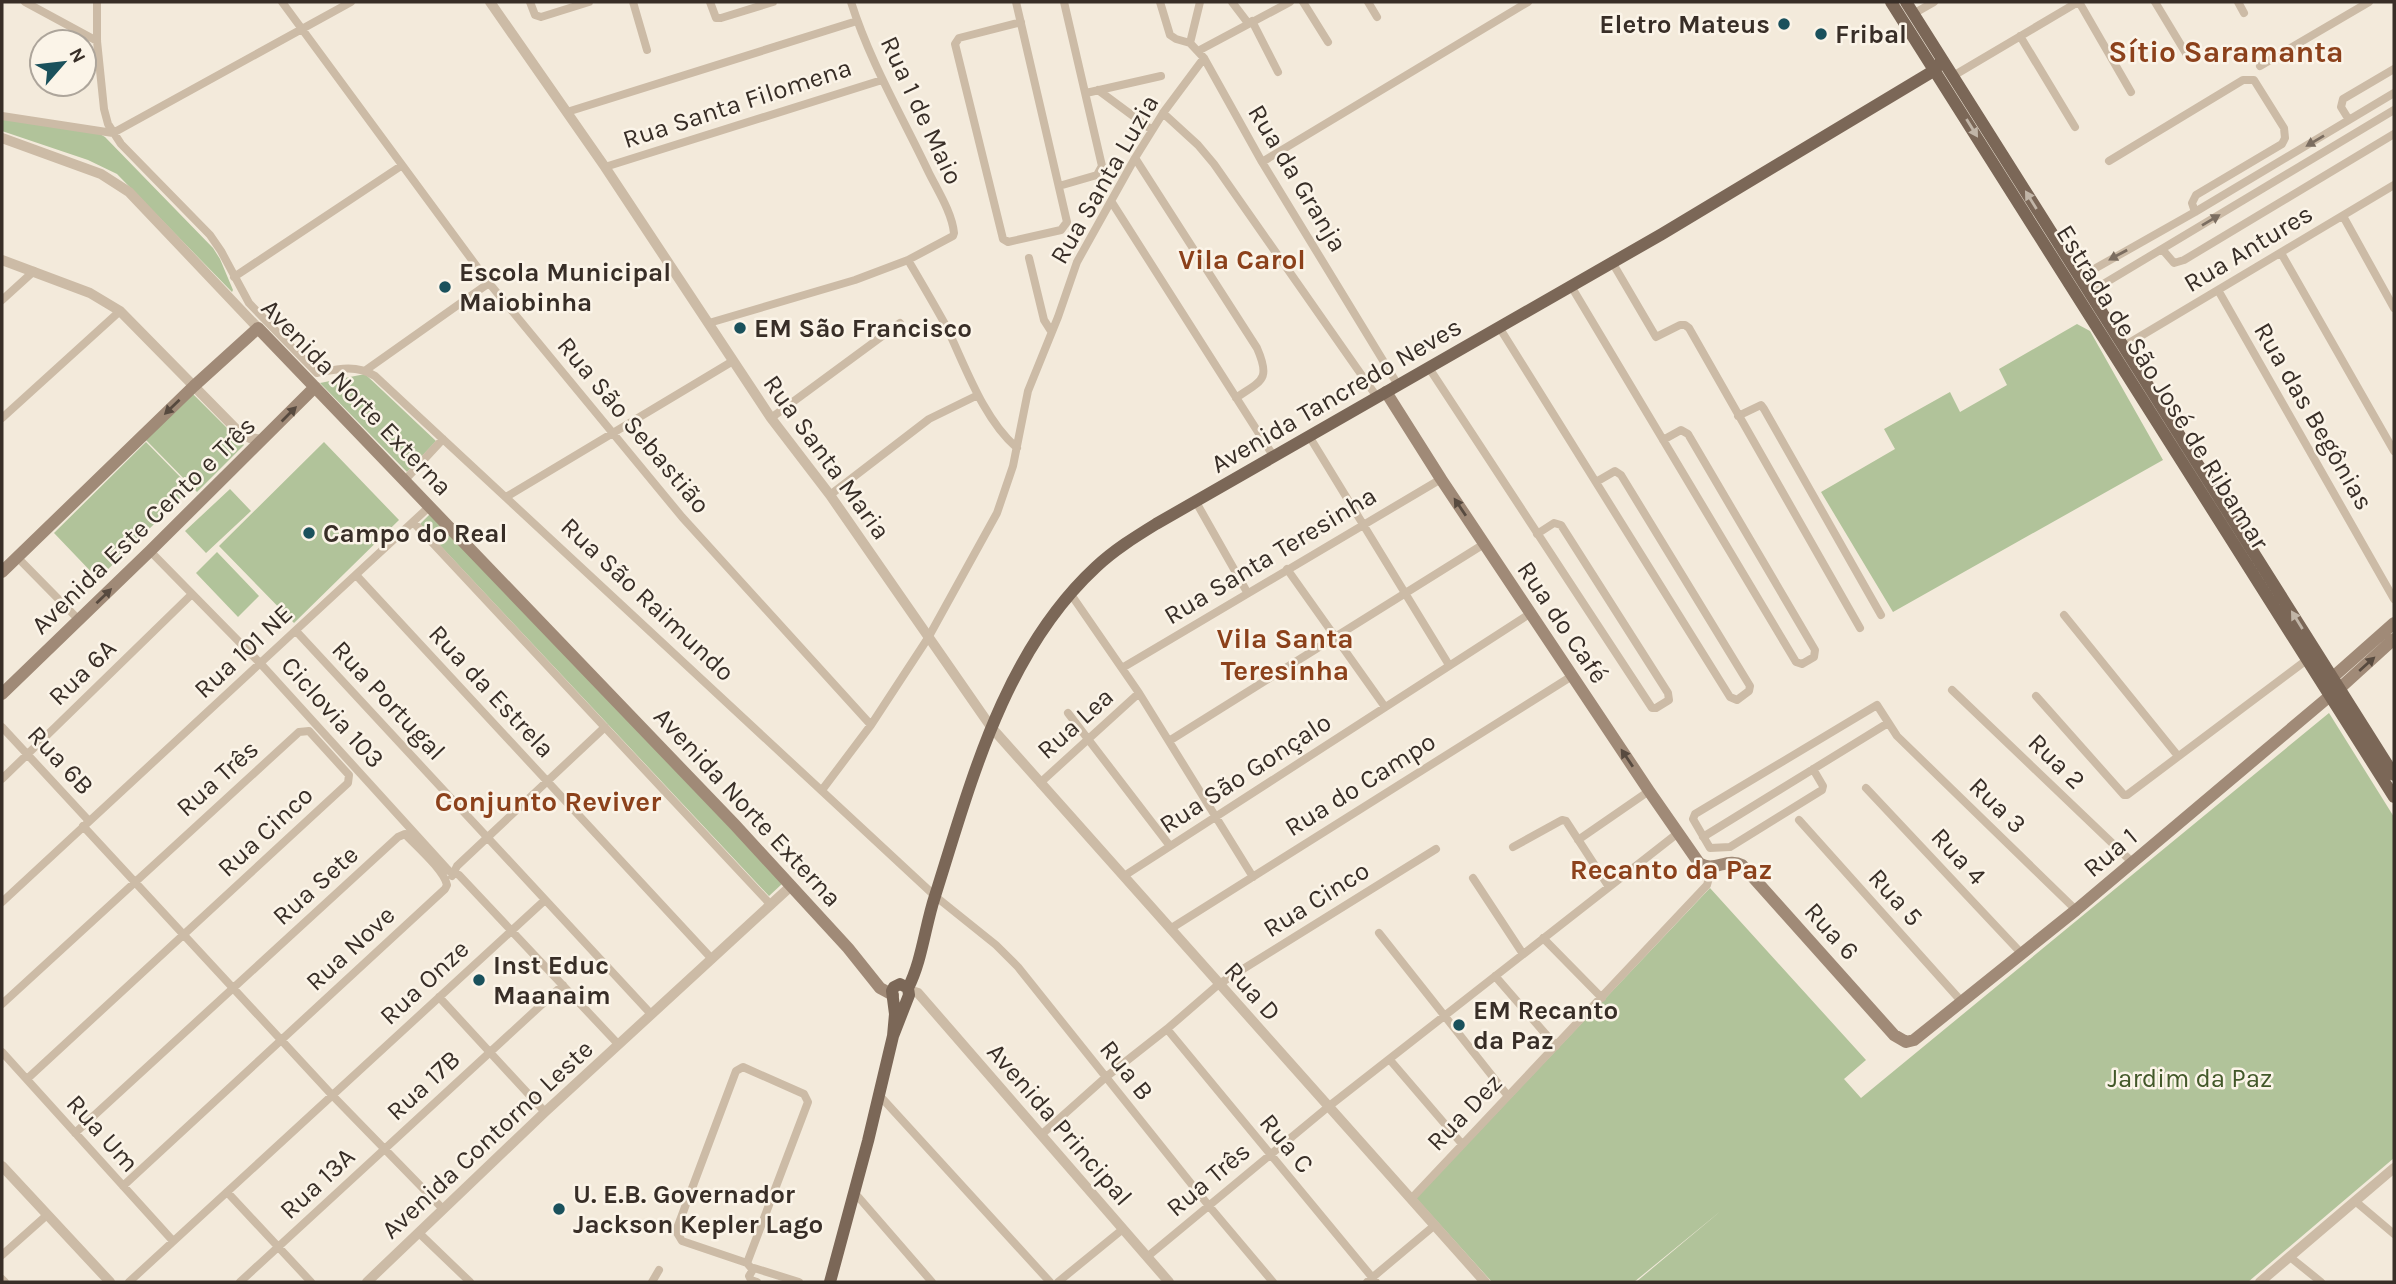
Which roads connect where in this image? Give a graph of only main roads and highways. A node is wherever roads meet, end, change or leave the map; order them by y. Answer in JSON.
{"nodes":[{"id":1,"x":1891,"y":2,"type":"edge"},
{"id":2,"x":1906,"y":2,"type":"edge"},
{"id":3,"x":1939,"y":65,"type":"junction"},
{"id":4,"x":314,"y":380,"type":"junction"},
{"id":5,"x":1381,"y":394,"type":"junction"},
{"id":6,"x":2,"y":572,"type":"edge"},
{"id":7,"x":2394,"y":623,"type":"edge"},
{"id":8,"x":2394,"y":639,"type":"edge"},
{"id":9,"x":2335,"y":687,"type":"junction"},
{"id":10,"x":2,"y":694,"type":"edge"},
{"id":11,"x":2394,"y":775,"type":"edge"},
{"id":12,"x":2394,"y":797,"type":"edge"},
{"id":13,"x":1712,"y":867,"type":"joint"},
{"id":14,"x":848,"y":948,"type":"junction"},
{"id":15,"x":880,"y":988,"type":"junction"},
{"id":16,"x":904,"y":992,"type":"junction"},
{"id":17,"x":895,"y":1014,"type":"junction"},
{"id":18,"x":893,"y":1036,"type":"junction"},
{"id":19,"x":1914,"y":1040,"type":"joint"},
{"id":20,"x":830,"y":1282,"type":"edge"}],
"edges":[{"from":1,"to":3,"type":"main road","name":"Estrada de São José de Ribamar"},
{"from":2,"to":3,"type":"main road","name":"Estrada de São José de Ribamar"},
{"from":3,"to":5,"type":"main road","name":"Avenida Tancredo Neves"},
{"from":3,"to":9,"type":"main road","name":"Estrada de São José de Ribamar","one_way":true},
{"from":9,"to":3,"type":"main road","name":"Estrada de São José de Ribamar","one_way":true},
{"from":4,"to":6,"type":"main road","name":"Avenida Norte Externa","one_way":true},
{"from":10,"to":4,"type":"main road","name":"Avenida Este Cento e Três","one_way":true},
{"from":4,"to":14,"type":"main road","name":"Avenida Norte Externa"},
{"from":13,"to":5,"type":"main road","name":"Rua do Café","one_way":true},
{"from":5,"to":16,"type":"main road","name":"Avenida Tancredo Neves"},
{"from":7,"to":9,"type":"main road"},
{"from":9,"to":8,"type":"main road","one_way":true},
{"from":9,"to":11,"type":"main road","name":"Estrada de São José de Ribamar"},
{"from":9,"to":12,"type":"main road","name":"Estrada de São José de Ribamar"},
{"from":9,"to":19,"type":"main road","name":"Rua 1"},
{"from":13,"to":19,"type":"main road","name":"Rua 6"},
{"from":14,"to":15,"type":"main road","name":"Avenida Norte Externa"},
{"from":14,"to":16,"type":"main road","name":"Avenida Norte Externa"},
{"from":15,"to":16,"type":"main road","name":"Avenida Norte Externa"},
{"from":15,"to":17,"type":"main road"},
{"from":16,"to":17,"type":"main road","name":"Avenida Tancredo Neves"},
{"from":16,"to":18,"type":"main road","name":"Avenida Tancredo Neves"},
{"from":17,"to":18,"type":"main road","name":"Avenida Tancredo Neves"},
{"from":18,"to":20,"type":"main road","name":"Avenida Tancredo Neves"}]}
